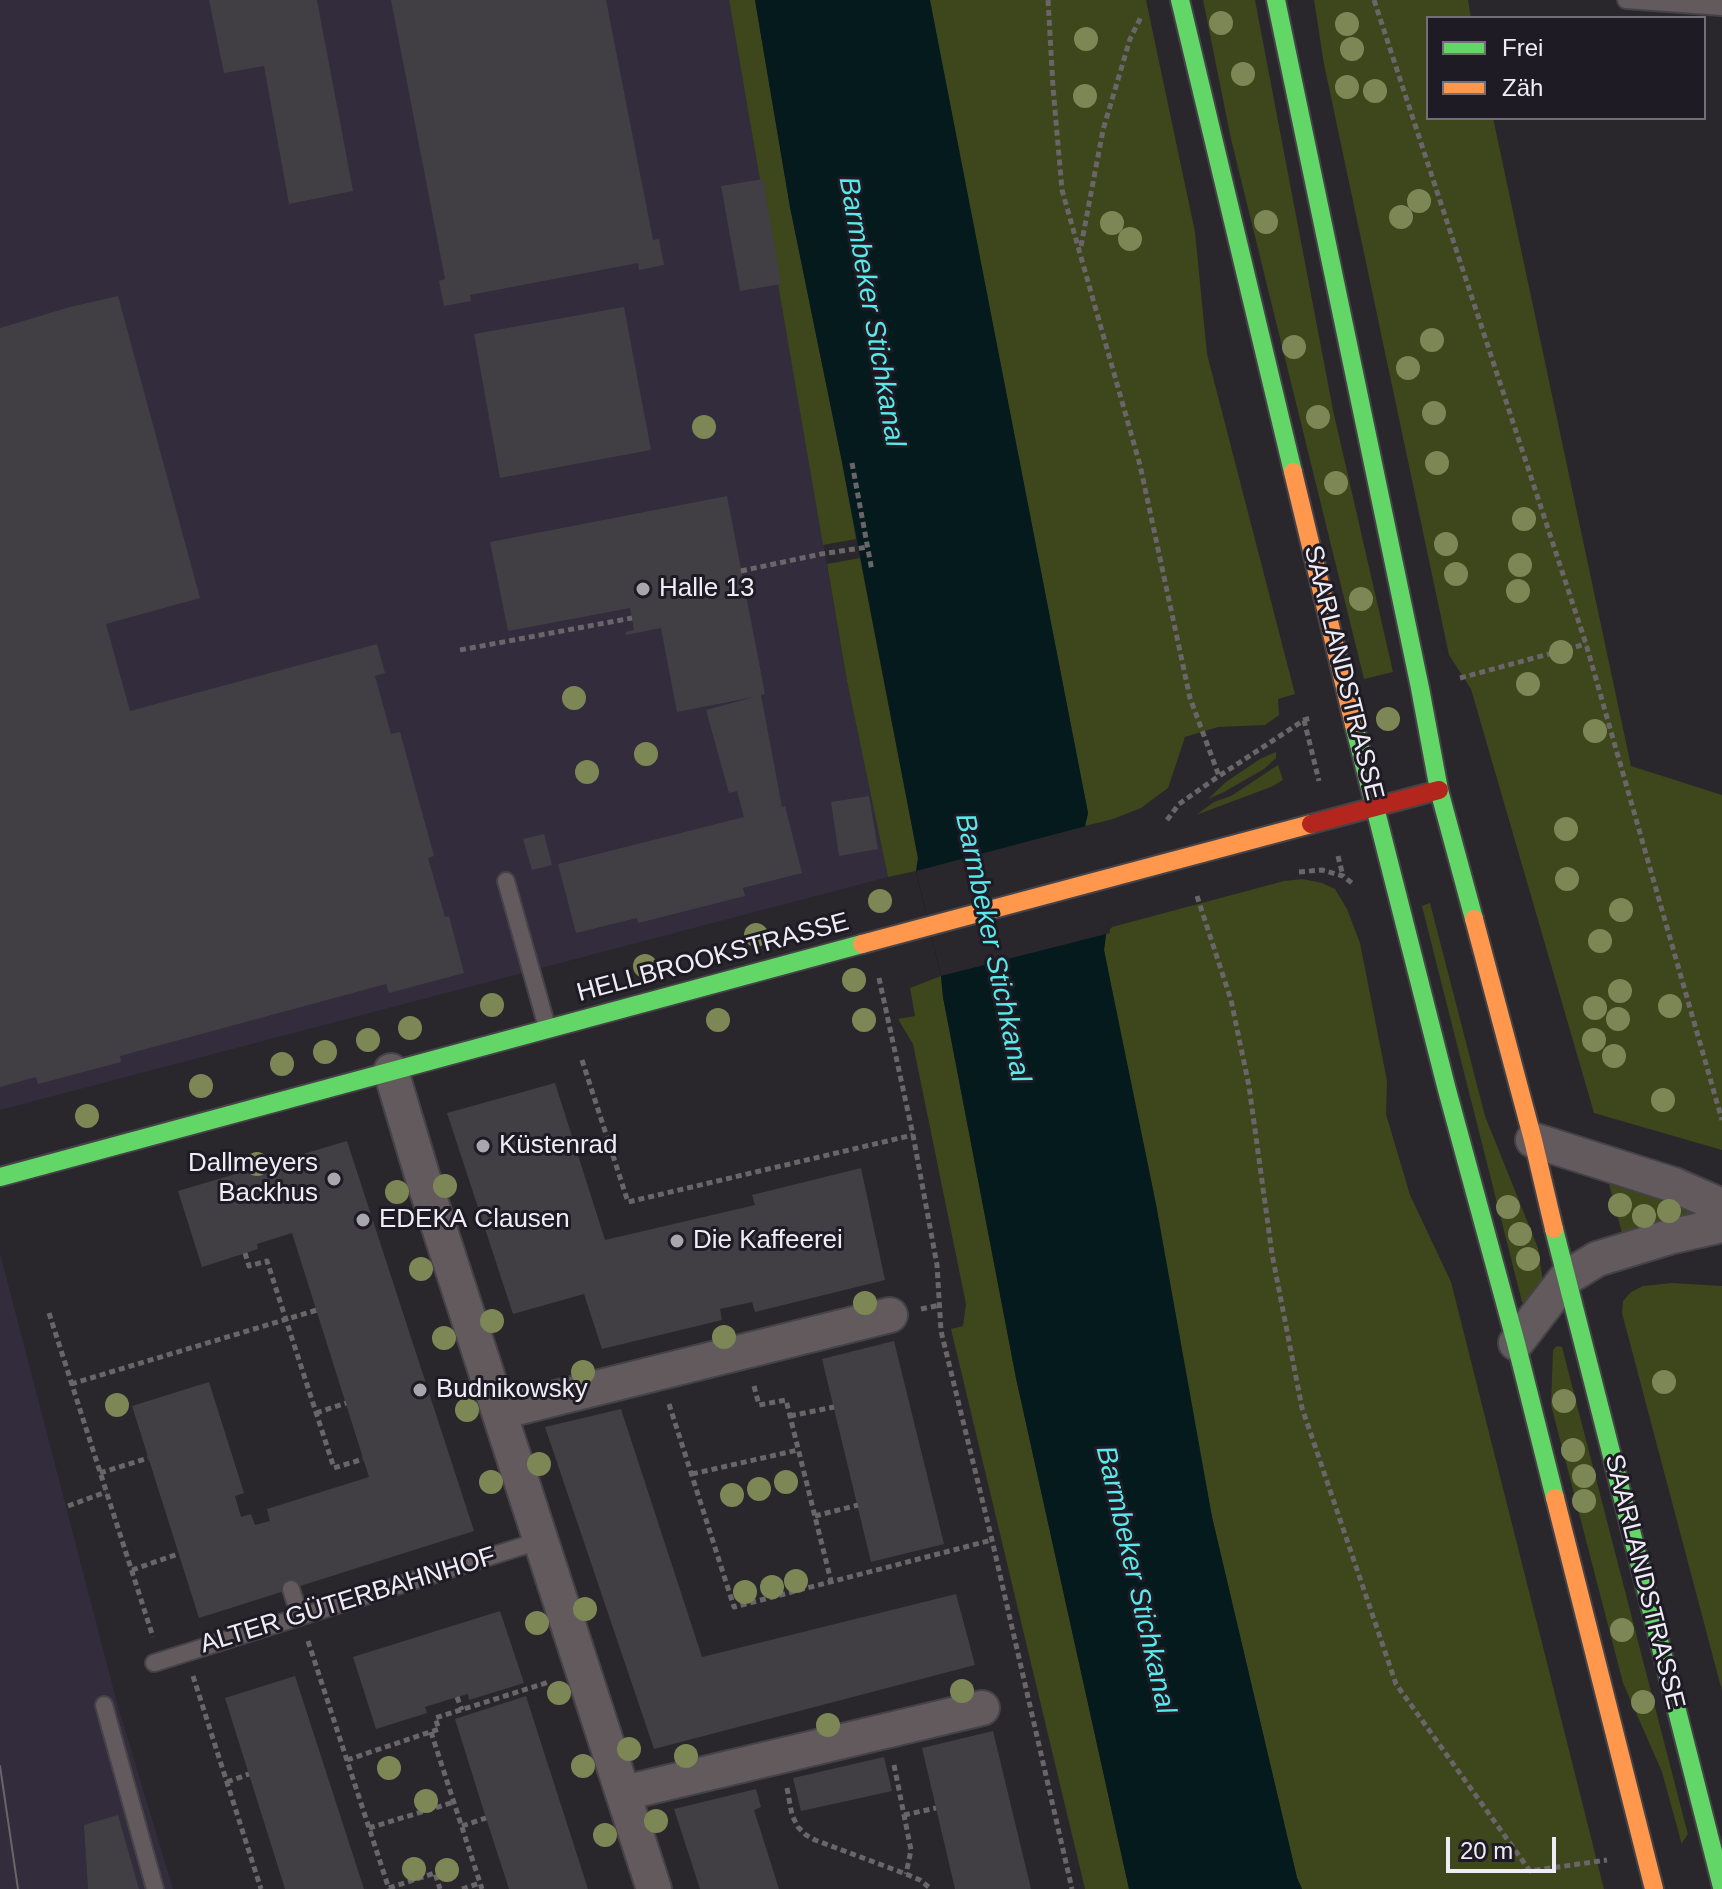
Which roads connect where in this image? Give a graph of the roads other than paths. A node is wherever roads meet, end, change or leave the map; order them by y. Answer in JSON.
{"nodes":[{"id":1,"x":1180,"y":0,"type":"edge"},
{"id":2,"x":1276,"y":0,"type":"edge"},
{"id":3,"x":1626,"y":0,"type":"edge"},
{"id":4,"x":1722,"y":7,"type":"edge"},
{"id":5,"x":1439,"y":790,"type":"junction"},
{"id":6,"x":1376,"y":807,"type":"junction"},
{"id":7,"x":506,"y":881,"type":"dead end"},
{"id":8,"x":548,"y":1029,"type":"junction"},
{"id":9,"x":391,"y":1071,"type":"junction"},
{"id":10,"x":1533,"y":1140,"type":"junction"},
{"id":11,"x":0,"y":1177,"type":"edge"},
{"id":12,"x":1722,"y":1206,"type":"edge"},
{"id":13,"x":1722,"y":1225,"type":"edge"},
{"id":14,"x":1566,"y":1278,"type":"junction"},
{"id":15,"x":890,"y":1315,"type":"dead end"},
{"id":16,"x":1516,"y":1343,"type":"junction"},
{"id":17,"x":500,"y":1412,"type":"junction"},
{"id":18,"x":542,"y":1540,"type":"junction"},
{"id":19,"x":291,"y":1589,"type":"dead end"},
{"id":20,"x":300,"y":1617,"type":"junction"},
{"id":21,"x":157,"y":1662,"type":"road end"},
{"id":22,"x":104,"y":1705,"type":"dead end"},
{"id":23,"x":982,"y":1708,"type":"dead end"},
{"id":24,"x":624,"y":1793,"type":"junction"},
{"id":25,"x":1722,"y":1887,"type":"edge"},
{"id":26,"x":155,"y":1889,"type":"edge"},
{"id":27,"x":654,"y":1889,"type":"edge"},
{"id":28,"x":1654,"y":1889,"type":"edge"}],
"edges":[{"from":1,"to":6,"type":"main road","name":"SAARLANDSTRASSE"},
{"from":2,"to":5,"type":"main road","name":"SAARLANDSTRASSE"},
{"from":3,"to":4,"type":"lane"},
{"from":5,"to":6,"type":"main road","name":"HELLBROOKSTRASSE"},
{"from":5,"to":10,"type":"main road","name":"SAARLANDSTRASSE"},
{"from":6,"to":8,"type":"main road","name":"HELLBROOKSTRASSE"},
{"from":6,"to":16,"type":"main road","name":"SAARLANDSTRASSE"},
{"from":7,"to":8,"type":"lane"},
{"from":8,"to":9,"type":"main road","name":"HELLBROOKSTRASSE"},
{"from":9,"to":11,"type":"main road","name":"HELLBROOKSTRASSE"},
{"from":9,"to":17,"type":"street"},
{"from":10,"to":12,"type":"street"},
{"from":10,"to":14,"type":"main road","name":"SAARLANDSTRASSE"},
{"from":13,"to":14,"type":"street"},
{"from":14,"to":16,"type":"street"},
{"from":14,"to":25,"type":"main road","name":"SAARLANDSTRASSE"},
{"from":15,"to":17,"type":"street"},
{"from":16,"to":28,"type":"main road","name":"SAARLANDSTRASSE"},
{"from":17,"to":18,"type":"street"},
{"from":18,"to":20,"type":"lane","name":"ALTER GÜTERBAHNHOF"},
{"from":18,"to":24,"type":"street"},
{"from":19,"to":20,"type":"lane"},
{"from":20,"to":21,"type":"lane","name":"ALTER GÜTERBAHNHOF"},
{"from":22,"to":26,"type":"lane"},
{"from":23,"to":24,"type":"street"},
{"from":24,"to":27,"type":"street"}]}
